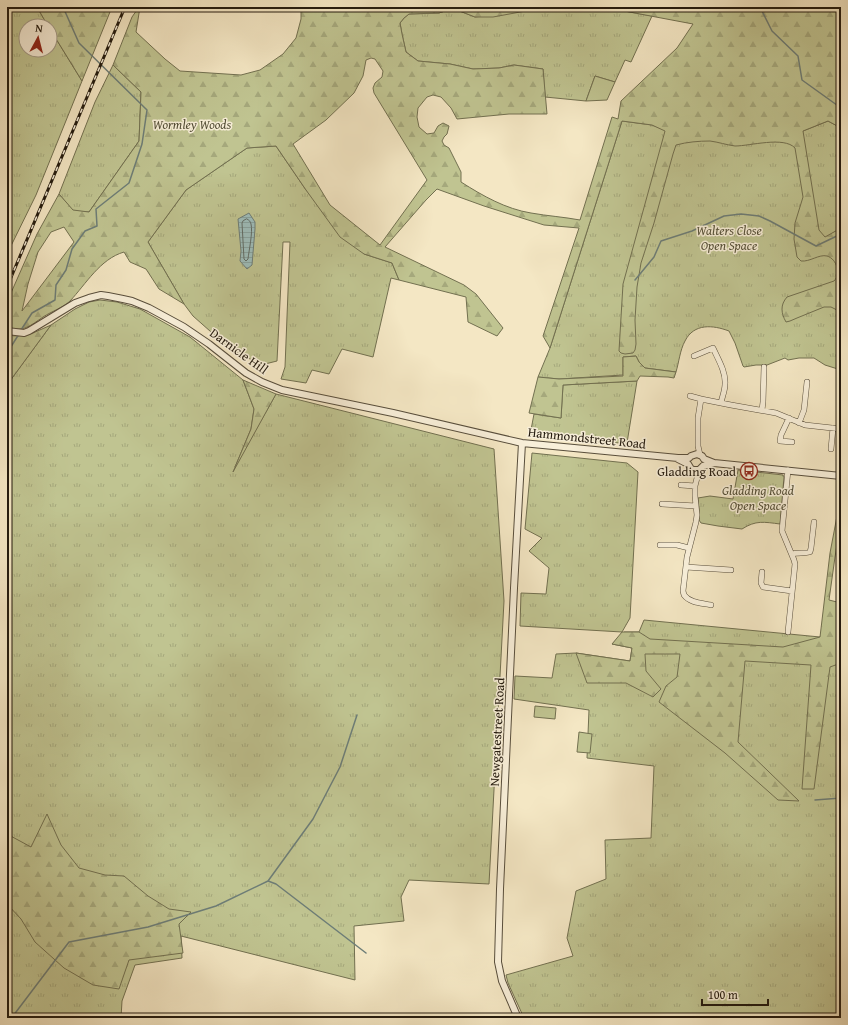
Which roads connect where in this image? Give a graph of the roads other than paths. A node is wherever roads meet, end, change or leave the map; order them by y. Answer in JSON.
{"nodes":[{"id":1,"x":7,"y":331,"type":"edge"},
{"id":2,"x":694,"y":356,"type":"dead end"},
{"id":3,"x":764,"y":366,"type":"dead end"},
{"id":4,"x":807,"y":382,"type":"dead end"},
{"id":5,"x":690,"y":396,"type":"dead end"},
{"id":6,"x":701,"y":399,"type":"junction"},
{"id":7,"x":721,"y":403,"type":"junction"},
{"id":8,"x":762,"y":410,"type":"junction"},
{"id":9,"x":789,"y":418,"type":"junction"},
{"id":10,"x":799,"y":423,"type":"junction"},
{"id":11,"x":833,"y":428,"type":"junction"},
{"id":12,"x":841,"y":429,"type":"edge"},
{"id":13,"x":495,"y":437,"type":"joint"},
{"id":14,"x":792,"y":442,"type":"dead end"},
{"id":15,"x":522,"y":443,"type":"junction"},
{"id":16,"x":831,"y":449,"type":"dead end"},
{"id":17,"x":695,"y":458,"type":"junction"},
{"id":18,"x":714,"y":463,"type":"junction"},
{"id":19,"x":699,"y":469,"type":"junction"},
{"id":20,"x":788,"y":470,"type":"junction"},
{"id":21,"x":841,"y":476,"type":"edge"},
{"id":22,"x":681,"y":485,"type":"dead end"},
{"id":23,"x":695,"y":486,"type":"junction"},
{"id":24,"x":662,"y":504,"type":"dead end"},
{"id":25,"x":696,"y":506,"type":"junction"},
{"id":26,"x":814,"y":522,"type":"dead end"},
{"id":27,"x":660,"y":545,"type":"dead end"},
{"id":28,"x":689,"y":548,"type":"junction"},
{"id":29,"x":792,"y":554,"type":"junction"},
{"id":30,"x":686,"y":567,"type":"junction"},
{"id":31,"x":731,"y":570,"type":"dead end"},
{"id":32,"x":762,"y":572,"type":"dead end"},
{"id":33,"x":792,"y":591,"type":"junction"},
{"id":34,"x":711,"y":605,"type":"dead end"},
{"id":35,"x":788,"y":632,"type":"dead end"},
{"id":36,"x":518,"y":1018,"type":"edge"}],
"edges":[{"from":1,"to":13,"type":"street","name":"Darnicle Hill"},
{"from":2,"to":7,"type":"street"},
{"from":3,"to":8,"type":"street"},
{"from":4,"to":10,"type":"street"},
{"from":5,"to":6,"type":"street"},
{"from":6,"to":7,"type":"street"},
{"from":6,"to":17,"type":"street"},
{"from":7,"to":8,"type":"street"},
{"from":8,"to":9,"type":"street"},
{"from":9,"to":10,"type":"street"},
{"from":9,"to":14,"type":"street"},
{"from":10,"to":11,"type":"street"},
{"from":11,"to":12,"type":"street"},
{"from":11,"to":16,"type":"street"},
{"from":13,"to":15,"type":"street","name":"Hammondstreet Road"},
{"from":15,"to":17,"type":"street","name":"Hammondstreet Road"},
{"from":15,"to":36,"type":"street","name":"Newgatestreet Road"},
{"from":17,"to":18,"type":"street","name":"Hammondstreet Road"},
{"from":17,"to":19,"type":"street"},
{"from":17,"to":19,"type":"street"},
{"from":18,"to":19,"type":"street","name":"Hammondstreet Road"},
{"from":18,"to":20,"type":"street","name":"Hammondstreet Road"},
{"from":19,"to":23,"type":"street"},
{"from":20,"to":21,"type":"street","name":"Hammondstreet Road"},
{"from":20,"to":29,"type":"street"},
{"from":22,"to":23,"type":"street"},
{"from":23,"to":25,"type":"street"},
{"from":24,"to":25,"type":"street"},
{"from":25,"to":28,"type":"street"},
{"from":26,"to":29,"type":"street"},
{"from":27,"to":28,"type":"street"},
{"from":28,"to":30,"type":"street"},
{"from":29,"to":33,"type":"street"},
{"from":30,"to":31,"type":"street"},
{"from":30,"to":34,"type":"street"},
{"from":32,"to":33,"type":"street"},
{"from":33,"to":35,"type":"street"}]}
